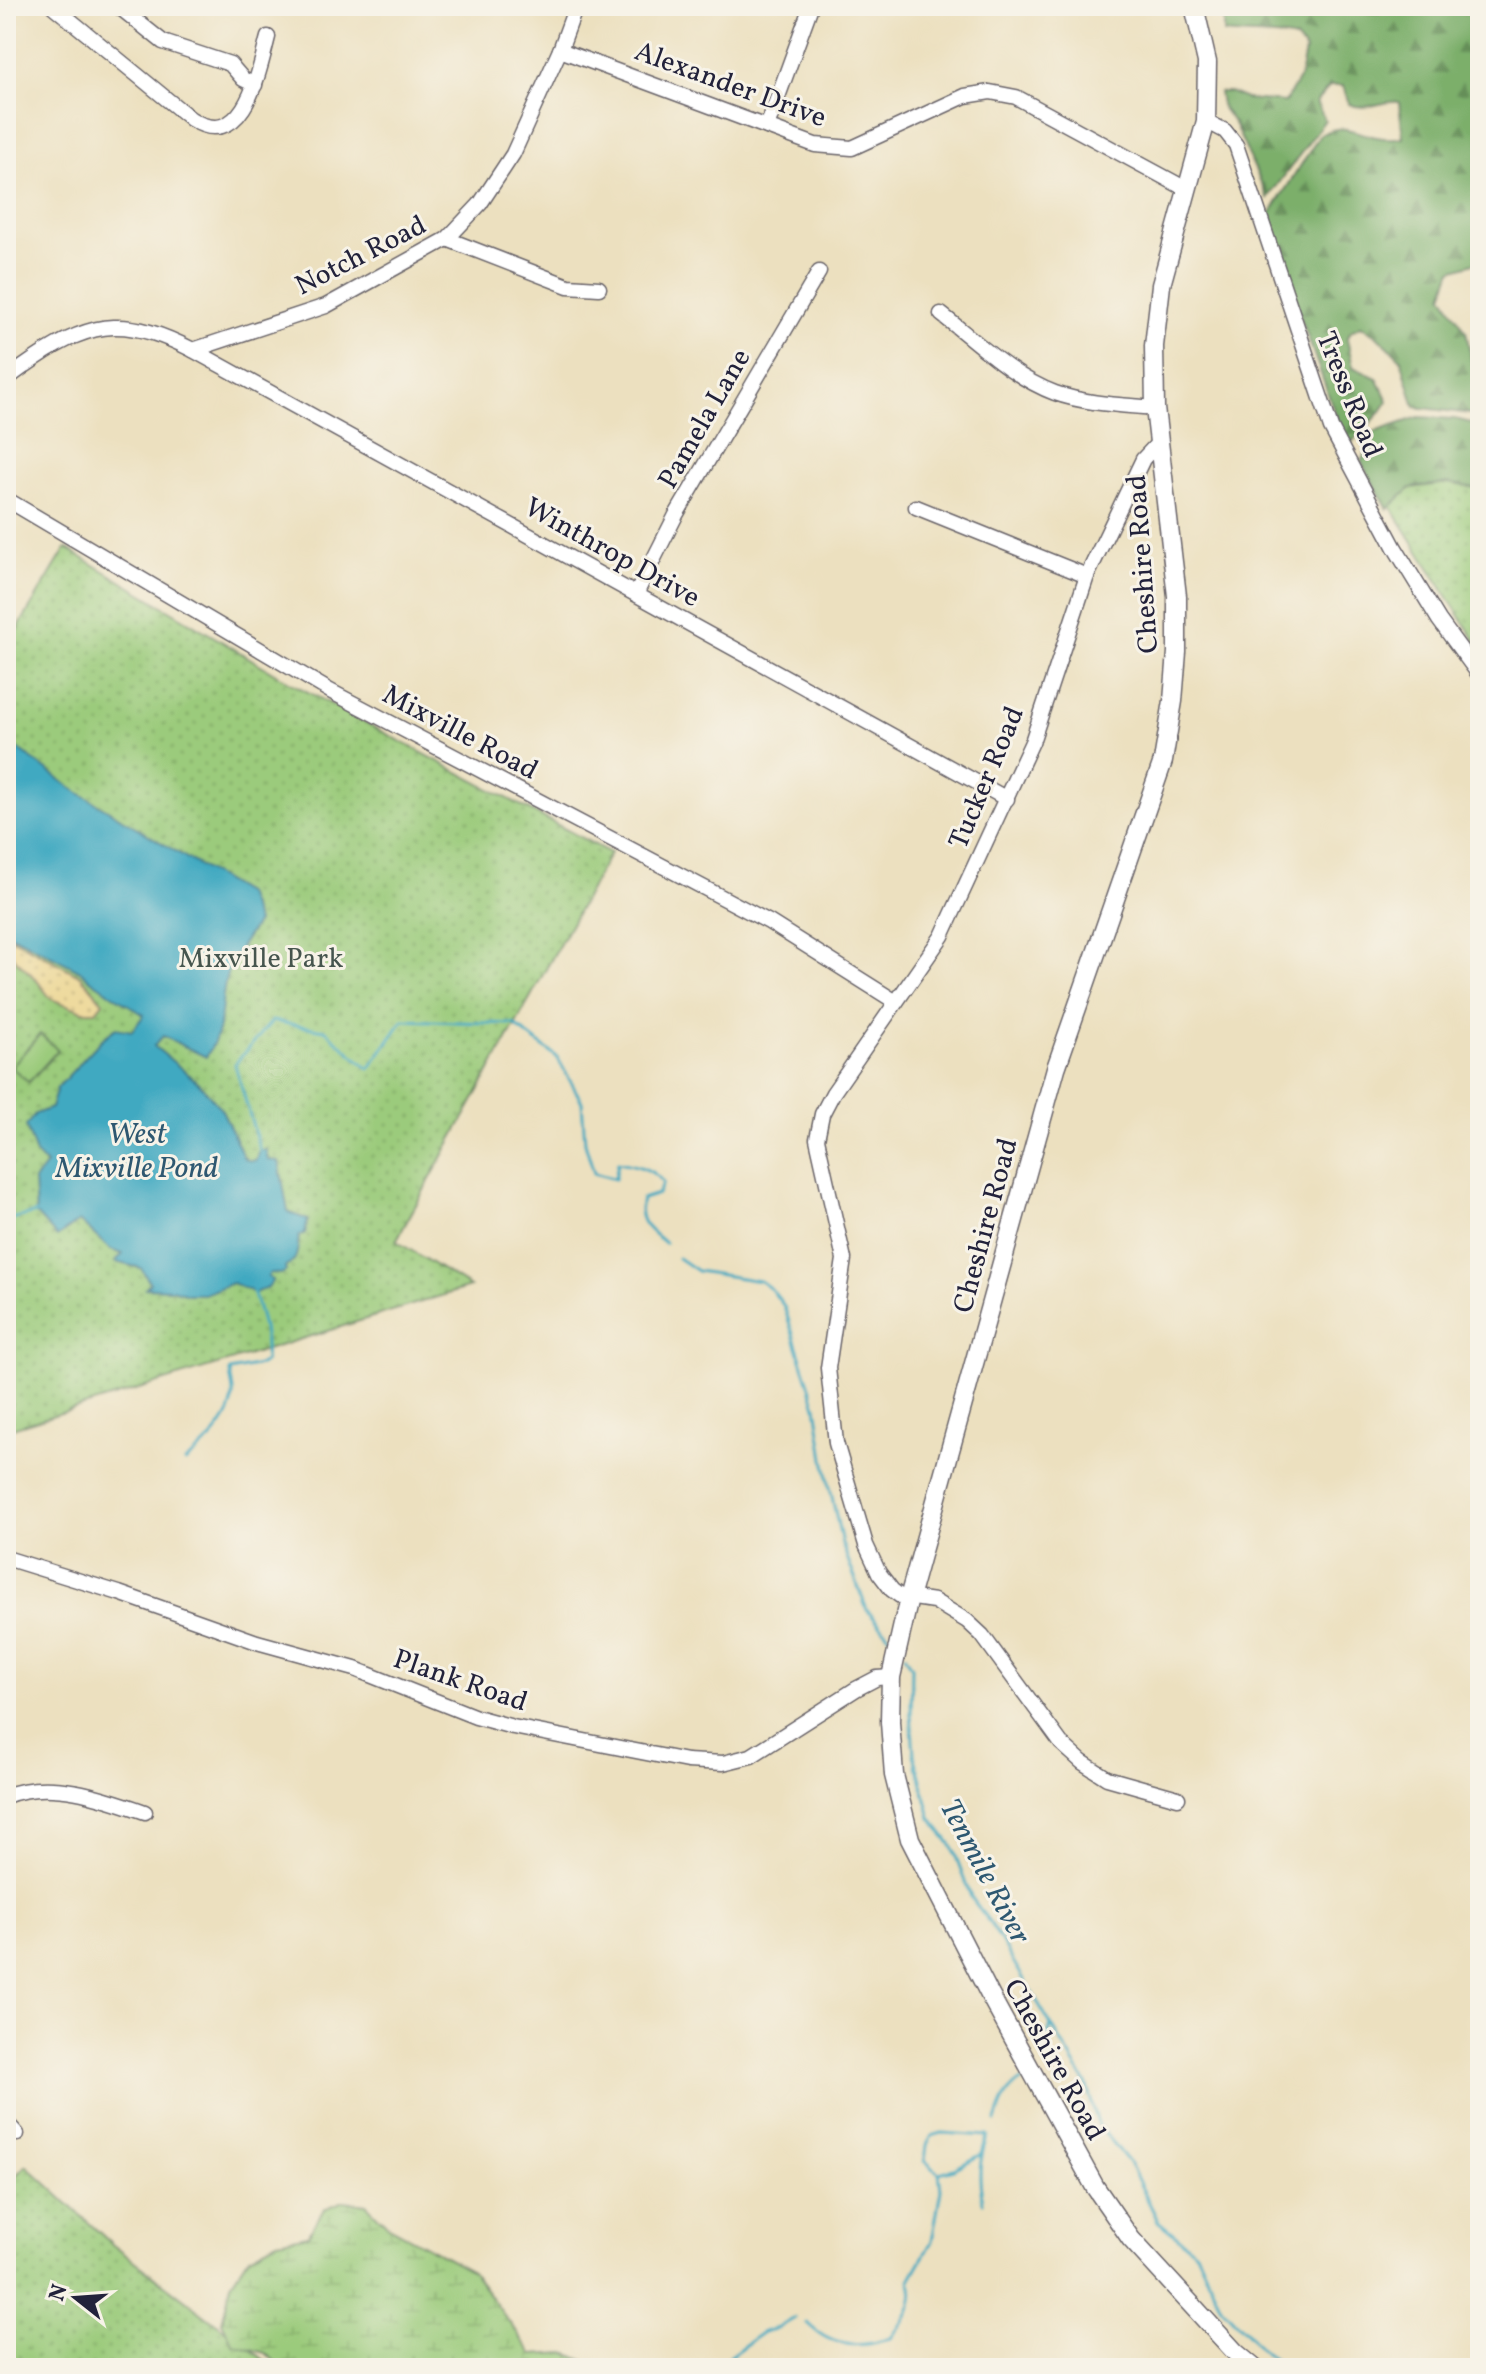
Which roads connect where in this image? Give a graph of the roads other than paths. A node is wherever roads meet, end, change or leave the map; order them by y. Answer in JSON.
{"nodes":[{"id":1,"x":53,"y":6,"type":"edge"},
{"id":2,"x":118,"y":6,"type":"edge"},
{"id":3,"x":576,"y":6,"type":"edge"},
{"id":4,"x":811,"y":6,"type":"edge"},
{"id":5,"x":1194,"y":6,"type":"edge"},
{"id":6,"x":268,"y":37,"type":"dead end"},
{"id":7,"x":560,"y":50,"type":"junction"},
{"id":8,"x":255,"y":85,"type":"junction"},
{"id":9,"x":1206,"y":121,"type":"junction"},
{"id":10,"x":767,"y":127,"type":"junction"},
{"id":11,"x":1188,"y":190,"type":"junction"},
{"id":12,"x":447,"y":239,"type":"junction"},
{"id":13,"x":819,"y":272,"type":"dead end"},
{"id":14,"x":599,"y":288,"type":"dead end"},
{"id":15,"x":941,"y":314,"type":"dead end"},
{"id":16,"x":193,"y":350,"type":"junction"},
{"id":17,"x":6,"y":380,"type":"edge"},
{"id":18,"x":1155,"y":408,"type":"junction"},
{"id":19,"x":1159,"y":442,"type":"junction"},
{"id":20,"x":6,"y":499,"type":"edge"},
{"id":21,"x":916,"y":507,"type":"dead end"},
{"id":22,"x":1087,"y":576,"type":"junction"},
{"id":23,"x":636,"y":594,"type":"junction"},
{"id":24,"x":1480,"y":676,"type":"edge"},
{"id":25,"x":1007,"y":799,"type":"junction"},
{"id":26,"x":896,"y":1002,"type":"junction"},
{"id":27,"x":6,"y":1558,"type":"edge"},
{"id":28,"x":909,"y":1598,"type":"junction"},
{"id":29,"x":891,"y":1677,"type":"junction"},
{"id":30,"x":6,"y":1796,"type":"edge"},
{"id":31,"x":1178,"y":1798,"type":"dead end"},
{"id":32,"x":145,"y":1812,"type":"dead end"},
{"id":33,"x":6,"y":2122,"type":"edge"},
{"id":34,"x":17,"y":2134,"type":"dead end"},
{"id":35,"x":1254,"y":2368,"type":"edge"}],
"edges":[{"from":1,"to":8,"type":"street"},
{"from":2,"to":8,"type":"street"},
{"from":3,"to":7,"type":"street","name":"Notch Road"},
{"from":4,"to":10,"type":"street"},
{"from":5,"to":9,"type":"main road","name":"Cheshire Road"},
{"from":6,"to":8,"type":"street"},
{"from":7,"to":10,"type":"street","name":"Alexander Drive"},
{"from":7,"to":12,"type":"street","name":"Notch Road"},
{"from":9,"to":11,"type":"main road","name":"Cheshire Road"},
{"from":9,"to":24,"type":"street","name":"Tress Road"},
{"from":10,"to":11,"type":"street","name":"Alexander Drive"},
{"from":11,"to":18,"type":"main road","name":"Cheshire Road"},
{"from":12,"to":14,"type":"street"},
{"from":12,"to":16,"type":"street","name":"Notch Road"},
{"from":13,"to":23,"type":"street","name":"Pamela Lane"},
{"from":15,"to":18,"type":"street"},
{"from":16,"to":17,"type":"street"},
{"from":16,"to":23,"type":"street","name":"Winthrop Drive"},
{"from":18,"to":19,"type":"main road","name":"Cheshire Road"},
{"from":19,"to":22,"type":"street","name":"Tucker Road"},
{"from":19,"to":28,"type":"main road","name":"Cheshire Road"},
{"from":20,"to":26,"type":"street","name":"Mixville Road"},
{"from":21,"to":22,"type":"street"},
{"from":22,"to":25,"type":"street","name":"Tucker Road"},
{"from":23,"to":25,"type":"street","name":"Winthrop Drive"},
{"from":25,"to":26,"type":"street","name":"Tucker Road"},
{"from":26,"to":28,"type":"street","name":"Tucker Road"},
{"from":27,"to":29,"type":"street","name":"Plank Road"},
{"from":28,"to":29,"type":"main road","name":"Cheshire Road"},
{"from":28,"to":31,"type":"street"},
{"from":29,"to":35,"type":"main road","name":"Cheshire Road"},
{"from":30,"to":32,"type":"street"},
{"from":33,"to":34,"type":"street"}]}
